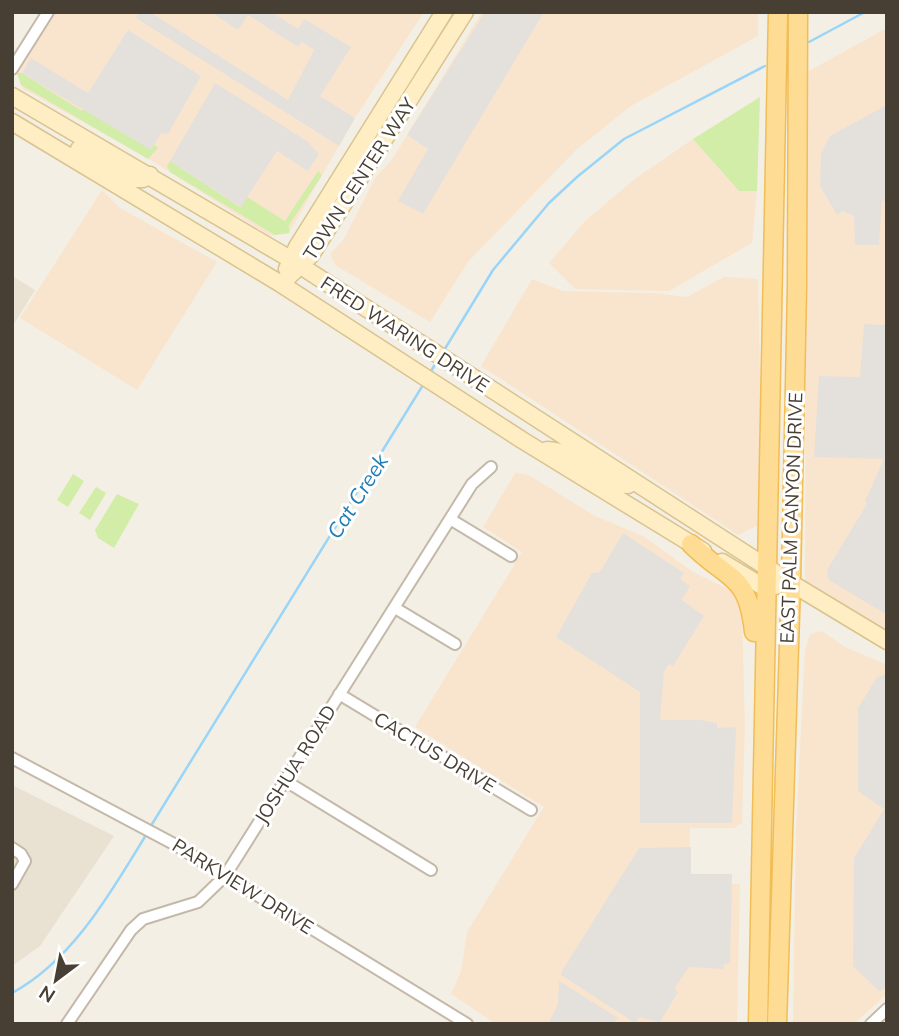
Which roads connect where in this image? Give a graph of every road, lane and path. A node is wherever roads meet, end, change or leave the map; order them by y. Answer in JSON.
{"nodes":[{"id":1,"x":48,"y":12,"type":"edge"},
{"id":2,"x":444,"y":12,"type":"edge"},
{"id":3,"x":465,"y":12,"type":"edge"},
{"id":4,"x":778,"y":12,"type":"edge"},
{"id":5,"x":798,"y":12,"type":"edge"},
{"id":6,"x":12,"y":69,"type":"edge"},
{"id":7,"x":12,"y":96,"type":"edge"},
{"id":8,"x":12,"y":122,"type":"edge"},
{"id":9,"x":43,"y":140,"type":"junction"},
{"id":10,"x":150,"y":175,"type":"junction"},
{"id":11,"x":296,"y":262,"type":"junction"},
{"id":12,"x":281,"y":284,"type":"junction"},
{"id":13,"x":539,"y":450,"type":"junction"},
{"id":14,"x":491,"y":467,"type":"dead end"},
{"id":15,"x":638,"y":483,"type":"junction"},
{"id":16,"x":626,"y":504,"type":"junction"},
{"id":17,"x":450,"y":519,"type":"junction"},
{"id":18,"x":703,"y":525,"type":"junction"},
{"id":19,"x":691,"y":544,"type":"junction"},
{"id":20,"x":511,"y":556,"type":"dead end"},
{"id":21,"x":766,"y":565,"type":"junction"},
{"id":22,"x":791,"y":583,"type":"junction"},
{"id":23,"x":765,"y":588,"type":"junction"},
{"id":24,"x":395,"y":608,"type":"junction"},
{"id":25,"x":887,"y":641,"type":"edge"},
{"id":26,"x":455,"y":644,"type":"dead end"},
{"id":27,"x":763,"y":666,"type":"junction"},
{"id":28,"x":339,"y":694,"type":"junction"},
{"id":29,"x":12,"y":758,"type":"edge"},
{"id":30,"x":284,"y":780,"type":"junction"},
{"id":31,"x":531,"y":810,"type":"dead end"},
{"id":32,"x":12,"y":848,"type":"edge"},
{"id":33,"x":431,"y":870,"type":"dead end"},
{"id":34,"x":225,"y":876,"type":"junction"},
{"id":35,"x":12,"y":884,"type":"edge"},
{"id":36,"x":887,"y":1009,"type":"edge"},
{"id":37,"x":67,"y":1024,"type":"edge"},
{"id":38,"x":467,"y":1024,"type":"edge"},
{"id":39,"x":758,"y":1024,"type":"edge"},
{"id":40,"x":777,"y":1024,"type":"edge"},
{"id":41,"x":871,"y":1024,"type":"edge"}],
"edges":[{"from":1,"to":6,"type":"street"},
{"from":2,"to":11,"type":"main road","name":"TOWN CENTER WAY"},
{"from":3,"to":11,"type":"main road","name":"TOWN CENTER WAY"},
{"from":4,"to":21,"type":"main road","name":"EAST PALM CANYON DRIVE"},
{"from":5,"to":22,"type":"main road","name":"EAST PALM CANYON DRIVE"},
{"from":7,"to":10,"type":"main road","name":"FRED WARING DRIVE"},
{"from":8,"to":9,"type":"main road","name":"FRED WARING DRIVE"},
{"from":9,"to":10,"type":"main road"},
{"from":9,"to":12,"type":"main road","name":"FRED WARING DRIVE"},
{"from":10,"to":11,"type":"main road","name":"FRED WARING DRIVE"},
{"from":11,"to":12,"type":"main road","name":"TOWN CENTER WAY"},
{"from":11,"to":15,"type":"main road","name":"FRED WARING DRIVE"},
{"from":12,"to":13,"type":"main road","name":"FRED WARING DRIVE"},
{"from":13,"to":15,"type":"main road"},
{"from":13,"to":16,"type":"main road","name":"FRED WARING DRIVE"},
{"from":14,"to":17,"type":"street","name":"JOSHUA ROAD"},
{"from":15,"to":18,"type":"main road","name":"FRED WARING DRIVE"},
{"from":16,"to":18,"type":"main road"},
{"from":16,"to":19,"type":"main road","name":"FRED WARING DRIVE"},
{"from":17,"to":20,"type":"street"},
{"from":17,"to":24,"type":"street","name":"JOSHUA ROAD"},
{"from":18,"to":21,"type":"main road","name":"FRED WARING DRIVE"},
{"from":19,"to":23,"type":"main road","name":"FRED WARING DRIVE"},
{"from":19,"to":27,"type":"main road"},
{"from":21,"to":22,"type":"main road","name":"FRED WARING DRIVE"},
{"from":21,"to":23,"type":"main road","name":"EAST PALM CANYON DRIVE"},
{"from":22,"to":23,"type":"main road"},
{"from":22,"to":25,"type":"main road","name":"FRED WARING DRIVE"},
{"from":22,"to":40,"type":"main road","name":"EAST PALM CANYON DRIVE"},
{"from":23,"to":27,"type":"main road","name":"EAST PALM CANYON DRIVE"},
{"from":24,"to":26,"type":"street"},
{"from":24,"to":28,"type":"street","name":"JOSHUA ROAD"},
{"from":27,"to":39,"type":"main road","name":"EAST PALM CANYON DRIVE"},
{"from":28,"to":30,"type":"street","name":"JOSHUA ROAD"},
{"from":28,"to":31,"type":"street","name":"CACTUS DRIVE"},
{"from":29,"to":34,"type":"street","name":"PARKVIEW DRIVE"},
{"from":30,"to":33,"type":"street"},
{"from":30,"to":34,"type":"street","name":"JOSHUA ROAD"},
{"from":32,"to":35,"type":"street"},
{"from":34,"to":37,"type":"street","name":"JOSHUA ROAD"},
{"from":34,"to":38,"type":"street","name":"PARKVIEW DRIVE"},
{"from":36,"to":41,"type":"street"}]}
